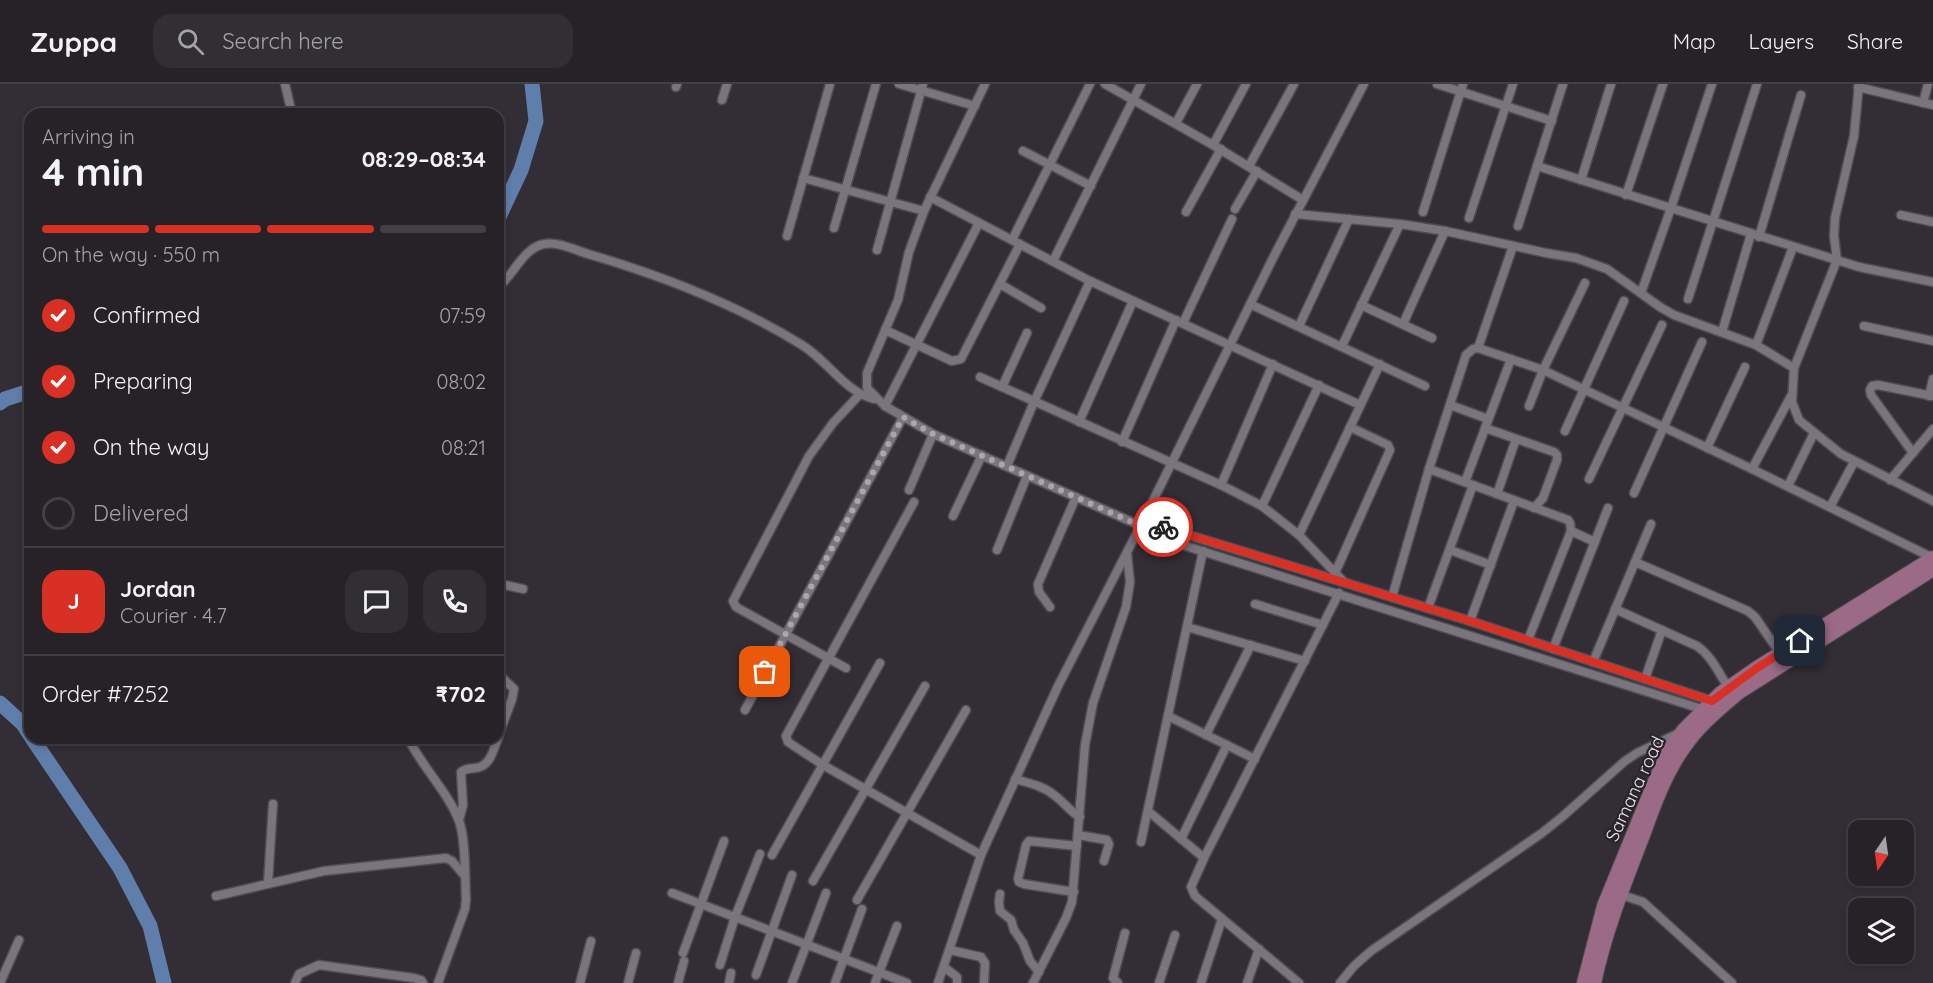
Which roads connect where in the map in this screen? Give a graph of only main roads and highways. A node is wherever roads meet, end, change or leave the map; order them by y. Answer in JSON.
{"nodes":[{"id":1,"x":1933,"y":558,"type":"edge"},
{"id":2,"x":1933,"y":570,"type":"edge"},
{"id":3,"x":1732,"y":692,"type":"junction"},
{"id":4,"x":1713,"y":707,"type":"junction"},
{"id":5,"x":1584,"y":983,"type":"edge"},
{"id":6,"x":1594,"y":983,"type":"edge"}],
"edges":[{"from":1,"to":3,"type":"main road","name":"Samana road"},
{"from":2,"to":3,"type":"main road","name":"Samana road"},
{"from":3,"to":4,"type":"main road","name":"Samana road"},
{"from":4,"to":5,"type":"main road","name":"Samana road"},
{"from":4,"to":6,"type":"main road","name":"Samana road"}]}
